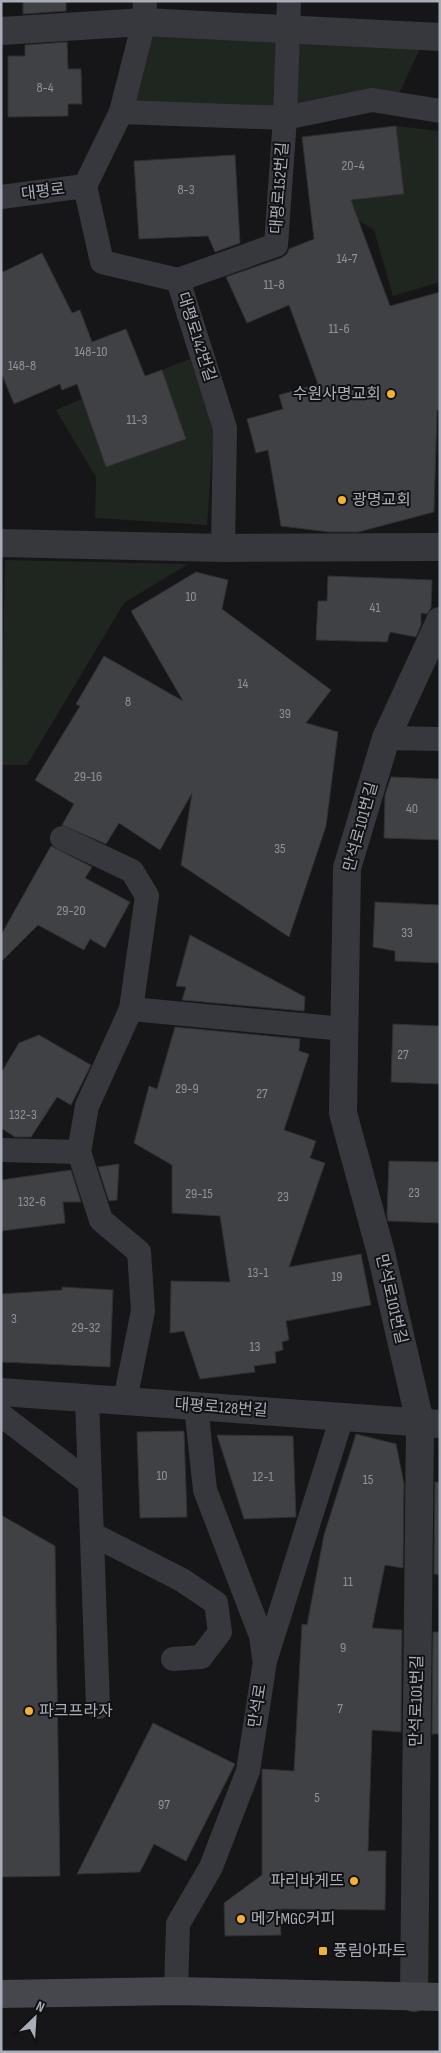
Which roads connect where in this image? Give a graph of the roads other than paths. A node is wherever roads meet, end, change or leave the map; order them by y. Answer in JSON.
{"nodes":[{"id":1,"x":289,"y":1,"type":"edge"},
{"id":2,"x":144,"y":12,"type":"edge"},
{"id":3,"x":288,"y":29,"type":"junction"},
{"id":4,"x":1,"y":31,"type":"edge"},
{"id":5,"x":440,"y":37,"type":"edge"},
{"id":6,"x":440,"y":111,"type":"edge"},
{"id":7,"x":121,"y":112,"type":"junction"},
{"id":8,"x":285,"y":118,"type":"junction"},
{"id":9,"x":86,"y":186,"type":"junction"},
{"id":10,"x":1,"y":197,"type":"edge"},
{"id":11,"x":178,"y":280,"type":"junction"},
{"id":12,"x":1,"y":543,"type":"edge"},
{"id":13,"x":440,"y":547,"type":"edge"},
{"id":14,"x":223,"y":548,"type":"junction"},
{"id":15,"x":440,"y":621,"type":"edge"},
{"id":16,"x":386,"y":738,"type":"junction"},
{"id":17,"x":440,"y":739,"type":"edge"},
{"id":18,"x":62,"y":838,"type":"dead end"},
{"id":19,"x":131,"y":1009,"type":"junction"},
{"id":20,"x":344,"y":1029,"type":"junction"},
{"id":21,"x":1,"y":1150,"type":"edge"},
{"id":22,"x":79,"y":1152,"type":"junction"},
{"id":23,"x":1,"y":1392,"type":"edge"},
{"id":24,"x":87,"y":1399,"type":"junction"},
{"id":25,"x":125,"y":1400,"type":"junction"},
{"id":26,"x":196,"y":1406,"type":"junction"},
{"id":27,"x":1,"y":1415,"type":"edge"},
{"id":28,"x":342,"y":1416,"type":"junction"},
{"id":29,"x":430,"y":1423,"type":"edge"},
{"id":30,"x":90,"y":1483,"type":"junction"},
{"id":31,"x":92,"y":1534,"type":"junction"},
{"id":32,"x":173,"y":1659,"type":"dead end"},
{"id":33,"x":265,"y":1661,"type":"junction"},
{"id":34,"x":98,"y":1707,"type":"dead end"},
{"id":35,"x":176,"y":1992,"type":"junction"},
{"id":36,"x":1,"y":1994,"type":"edge"},
{"id":37,"x":427,"y":1997,"type":"edge"}],
"edges":[{"from":1,"to":3,"type":"lane","name":"대평로152번길"},
{"from":2,"to":3,"type":"street"},
{"from":2,"to":4,"type":"street"},
{"from":2,"to":7,"type":"lane"},
{"from":3,"to":5,"type":"street"},
{"from":3,"to":8,"type":"lane","name":"대평로152번길"},
{"from":6,"to":8,"type":"lane","name":"대평로152번길"},
{"from":7,"to":8,"type":"lane","name":"대평로152번길"},
{"from":7,"to":9,"type":"lane"},
{"from":8,"to":11,"type":"lane","name":"대평로152번길"},
{"from":9,"to":10,"type":"lane","name":"대평로"},
{"from":9,"to":11,"type":"lane","name":"대평로142번길"},
{"from":11,"to":14,"type":"lane","name":"대평로142번길"},
{"from":12,"to":14,"type":"street"},
{"from":13,"to":14,"type":"street"},
{"from":15,"to":16,"type":"street","name":"만석로101번길"},
{"from":16,"to":17,"type":"lane"},
{"from":16,"to":20,"type":"street","name":"만석로101번길"},
{"from":18,"to":19,"type":"lane"},
{"from":19,"to":20,"type":"lane"},
{"from":19,"to":22,"type":"lane"},
{"from":20,"to":29,"type":"street","name":"만석로101번길"},
{"from":21,"to":22,"type":"lane"},
{"from":22,"to":25,"type":"lane"},
{"from":23,"to":24,"type":"street","name":"대평로128번길"},
{"from":24,"to":25,"type":"street","name":"대평로128번길"},
{"from":24,"to":30,"type":"lane"},
{"from":25,"to":26,"type":"street","name":"대평로128번길"},
{"from":26,"to":28,"type":"street","name":"대평로128번길"},
{"from":26,"to":33,"type":"lane"},
{"from":27,"to":30,"type":"lane"},
{"from":28,"to":29,"type":"street","name":"대평로128번길"},
{"from":28,"to":33,"type":"lane","name":"만석로"},
{"from":29,"to":37,"type":"street","name":"만석로101번길"},
{"from":30,"to":31,"type":"lane"},
{"from":31,"to":32,"type":"lane"},
{"from":31,"to":34,"type":"lane"},
{"from":33,"to":35,"type":"lane","name":"만석로"},
{"from":35,"to":36,"type":"main road"},
{"from":35,"to":37,"type":"main road"}]}
